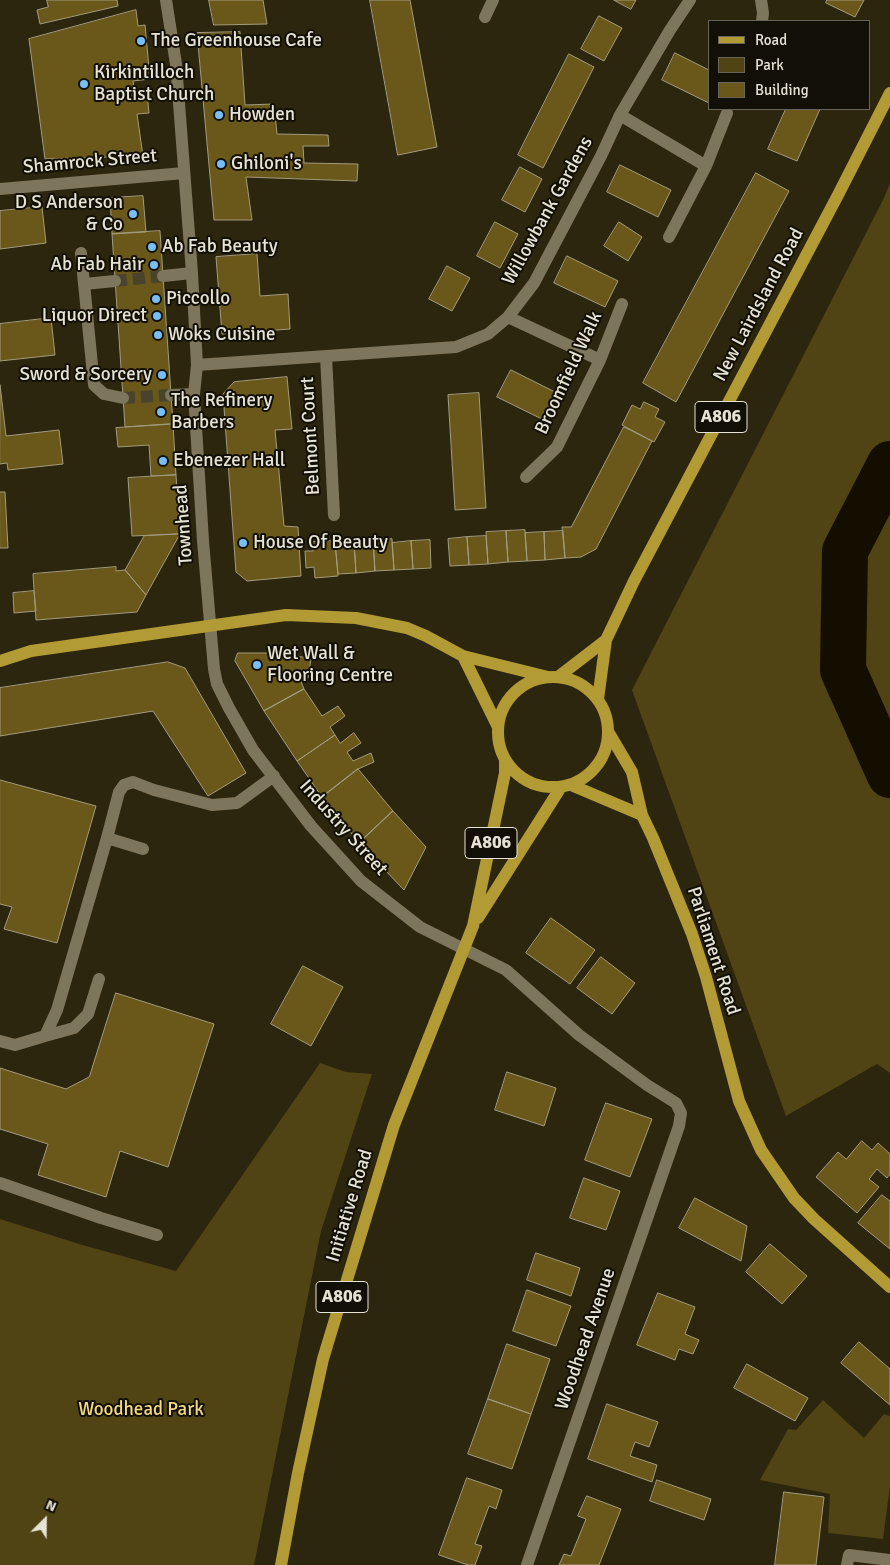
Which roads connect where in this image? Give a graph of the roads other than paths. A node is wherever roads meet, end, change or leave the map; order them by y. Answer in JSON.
{"nodes":[{"id":1,"x":166,"y":0,"type":"edge"},
{"id":2,"x":493,"y":0,"type":"edge"},
{"id":3,"x":690,"y":0,"type":"edge"},
{"id":4,"x":761,"y":0,"type":"edge"},
{"id":5,"x":485,"y":17,"type":"dead end"},
{"id":6,"x":762,"y":20,"type":"edge"},
{"id":7,"x":890,"y":93,"type":"edge"},
{"id":8,"x":727,"y":113,"type":"dead end"},
{"id":9,"x":620,"y":115,"type":"junction"},
{"id":10,"x":706,"y":166,"type":"junction"},
{"id":11,"x":184,"y":174,"type":"junction"},
{"id":12,"x":0,"y":186,"type":"edge"},
{"id":13,"x":669,"y":237,"type":"dead end"},
{"id":14,"x":81,"y":254,"type":"dead end"},
{"id":15,"x":192,"y":273,"type":"junction"},
{"id":16,"x":163,"y":276,"type":"tunnel mouth"},
{"id":17,"x":115,"y":281,"type":"tunnel mouth"},
{"id":18,"x":84,"y":284,"type":"junction"},
{"id":19,"x":622,"y":304,"type":"dead end"},
{"id":20,"x":508,"y":316,"type":"junction"},
{"id":21,"x":326,"y":356,"type":"junction"},
{"id":22,"x":600,"y":360,"type":"junction"},
{"id":23,"x":197,"y":365,"type":"junction"},
{"id":24,"x":194,"y":394,"type":"junction"},
{"id":25,"x":171,"y":395,"type":"tunnel mouth"},
{"id":26,"x":123,"y":398,"type":"tunnel mouth"},
{"id":27,"x":526,"y":477,"type":"dead end"},
{"id":28,"x":334,"y":515,"type":"dead end"},
{"id":29,"x":210,"y":626,"type":"junction"},
{"id":30,"x":606,"y":640,"type":"junction"},
{"id":31,"x":463,"y":656,"type":"junction"},
{"id":32,"x":0,"y":661,"type":"edge"},
{"id":33,"x":553,"y":677,"type":"junction"},
{"id":34,"x":598,"y":699,"type":"junction"},
{"id":35,"x":498,"y":727,"type":"junction"},
{"id":36,"x":609,"y":733,"type":"junction"},
{"id":37,"x":505,"y":759,"type":"junction"},
{"id":38,"x":274,"y":776,"type":"junction"},
{"id":39,"x":566,"y":786,"type":"junction"},
{"id":40,"x":642,"y":815,"type":"junction"},
{"id":41,"x":107,"y":838,"type":"junction"},
{"id":42,"x":143,"y":849,"type":"dead end"},
{"id":43,"x":474,"y":926,"type":"junction"},
{"id":44,"x":98,"y":978,"type":"dead end"},
{"id":45,"x":45,"y":1036,"type":"junction"},
{"id":46,"x":0,"y":1041,"type":"edge"},
{"id":47,"x":679,"y":1126,"type":"joint"},
{"id":48,"x":0,"y":1183,"type":"edge"},
{"id":49,"x":157,"y":1234,"type":"dead end"},
{"id":50,"x":890,"y":1287,"type":"edge"},
{"id":51,"x":848,"y":1560,"type":"edge"},
{"id":52,"x":890,"y":1560,"type":"edge"},
{"id":53,"x":281,"y":1565,"type":"edge"},
{"id":54,"x":527,"y":1565,"type":"edge"}],
"edges":[{"from":1,"to":11,"type":"street","name":"Townhead"},
{"from":2,"to":5,"type":"street"},
{"from":3,"to":9,"type":"street","name":"Willowbank Gardens"},
{"from":4,"to":6,"type":"street"},
{"from":7,"to":30,"type":"main road","name":"New Lairdsland Road","number":"A806"},
{"from":8,"to":10,"type":"street"},
{"from":9,"to":10,"type":"street"},
{"from":9,"to":20,"type":"street","name":"Willowbank Gardens"},
{"from":10,"to":13,"type":"street"},
{"from":11,"to":12,"type":"street","name":"Shamrock Street"},
{"from":11,"to":15,"type":"street","name":"Townhead"},
{"from":14,"to":18,"type":"street"},
{"from":15,"to":16,"type":"street"},
{"from":15,"to":23,"type":"street","name":"Townhead"},
{"from":17,"to":18,"type":"street"},
{"from":18,"to":26,"type":"street"},
{"from":19,"to":22,"type":"street","name":"Broomfield Walk"},
{"from":20,"to":21,"type":"street","name":"Willowbank Gardens"},
{"from":20,"to":22,"type":"street"},
{"from":21,"to":23,"type":"street","name":"Willowbank Gardens"},
{"from":21,"to":28,"type":"street","name":"Belmont Court"},
{"from":22,"to":27,"type":"street","name":"Broomfield Walk"},
{"from":23,"to":24,"type":"street","name":"Townhead"},
{"from":24,"to":25,"type":"street"},
{"from":24,"to":29,"type":"street","name":"Townhead"},
{"from":29,"to":31,"type":"main road"},
{"from":29,"to":32,"type":"main road"},
{"from":29,"to":38,"type":"street","name":"Industry Street"},
{"from":30,"to":33,"type":"main road","name":"New Lairdsland Road","number":"A806"},
{"from":30,"to":34,"type":"main road","name":"New Lairdsland Road","number":"A806"},
{"from":31,"to":33,"type":"main road"},
{"from":31,"to":35,"type":"main road"},
{"from":33,"to":34,"type":"main road"},
{"from":33,"to":35,"type":"main road"},
{"from":34,"to":36,"type":"main road"},
{"from":35,"to":37,"type":"main road"},
{"from":36,"to":39,"type":"main road"},
{"from":36,"to":40,"type":"main road","name":"Parliament Road"},
{"from":37,"to":39,"type":"main road"},
{"from":37,"to":43,"type":"main road","number":"A806"},
{"from":38,"to":41,"type":"street"},
{"from":38,"to":47,"type":"street","name":"Industry Street"},
{"from":39,"to":40,"type":"main road"},
{"from":39,"to":43,"type":"main road","number":"A806"},
{"from":40,"to":50,"type":"main road","name":"Parliament Road"},
{"from":41,"to":42,"type":"street"},
{"from":41,"to":45,"type":"street"},
{"from":43,"to":53,"type":"main road","name":"Initiative Road","number":"A806"},
{"from":44,"to":45,"type":"street"},
{"from":45,"to":46,"type":"street"},
{"from":47,"to":54,"type":"street","name":"Woodhead Avenue"},
{"from":48,"to":49,"type":"street"},
{"from":51,"to":52,"type":"street"}]}
